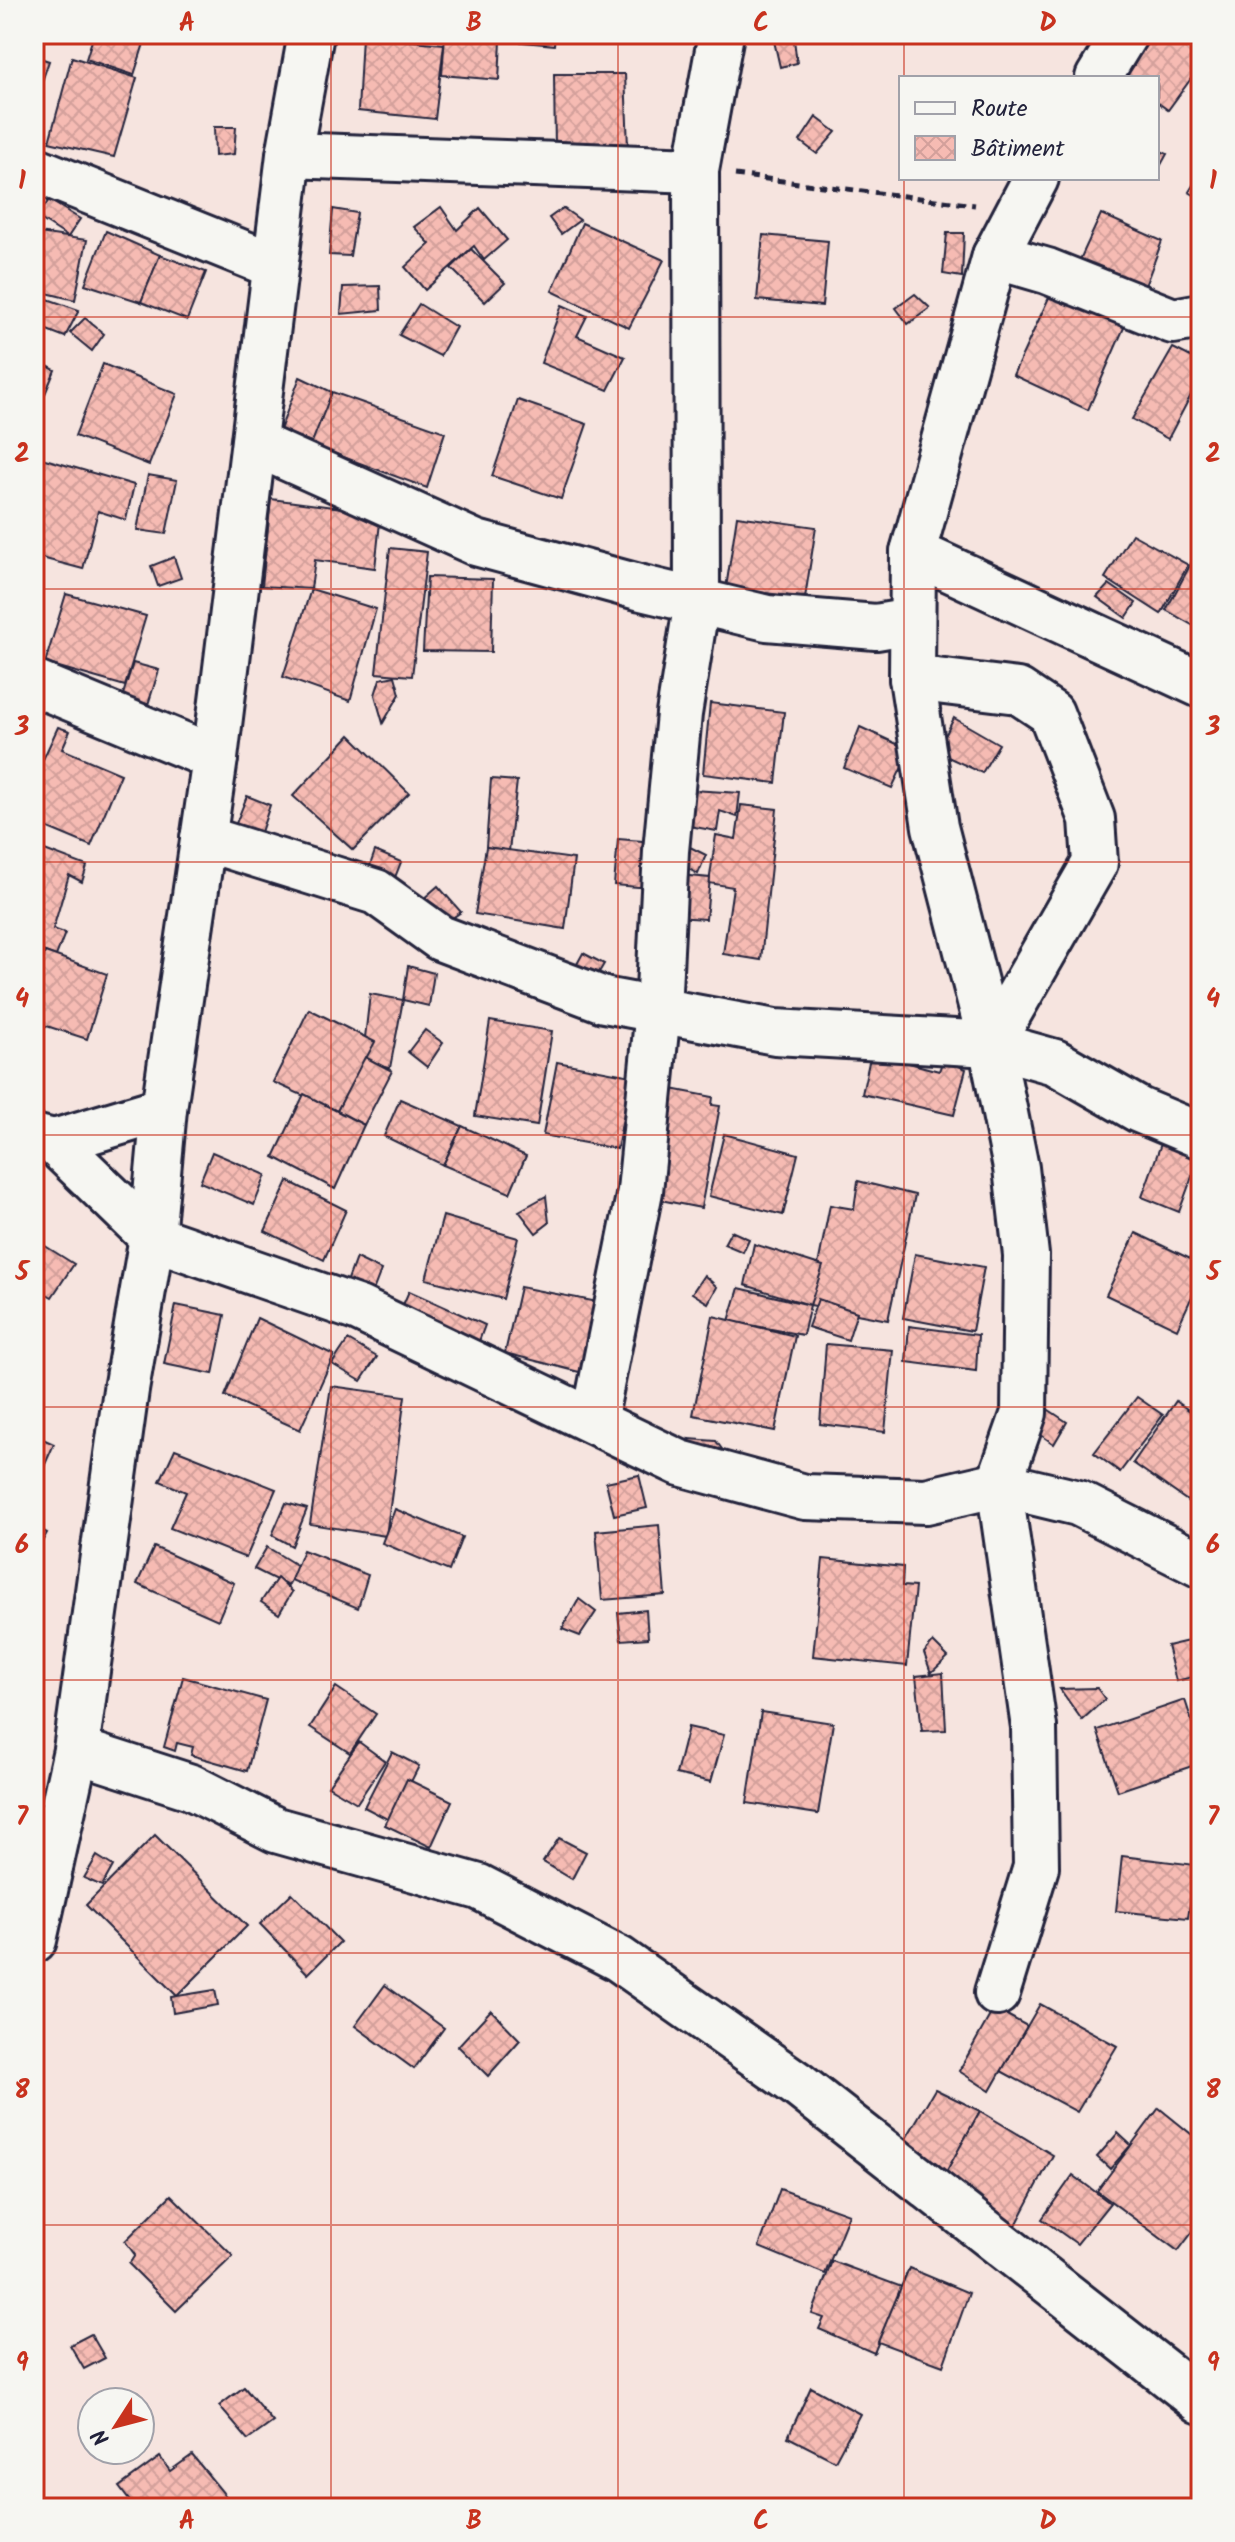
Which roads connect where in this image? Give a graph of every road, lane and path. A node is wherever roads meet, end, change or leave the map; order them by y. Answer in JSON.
{"nodes":[{"id":1,"x":311,"y":34,"type":"edge"},
{"id":2,"x":721,"y":34,"type":"edge"},
{"id":3,"x":1125,"y":34,"type":"edge"},
{"id":4,"x":1099,"y":76,"type":"edge"},
{"id":5,"x":289,"y":155,"type":"junction"},
{"id":6,"x":34,"y":169,"type":"edge"},
{"id":7,"x":696,"y":170,"type":"junction"},
{"id":8,"x":1026,"y":194,"type":"edge"},
{"id":9,"x":995,"y":256,"type":"junction"},
{"id":10,"x":275,"y":266,"type":"junction"},
{"id":11,"x":1201,"y":316,"type":"edge"},
{"id":12,"x":254,"y":443,"type":"junction"},
{"id":13,"x":913,"y":552,"type":"junction"},
{"id":14,"x":697,"y":601,"type":"junction"},
{"id":15,"x":912,"y":621,"type":"junction"},
{"id":16,"x":912,"y":678,"type":"junction"},
{"id":17,"x":34,"y":683,"type":"edge"},
{"id":18,"x":1201,"y":685,"type":"edge"},
{"id":19,"x":215,"y":758,"type":"junction"},
{"id":20,"x":203,"y":838,"type":"junction"},
{"id":21,"x":658,"y":1010,"type":"junction"},
{"id":22,"x":991,"y":1044,"type":"junction"},
{"id":23,"x":164,"y":1109,"type":"junction"},
{"id":24,"x":1201,"y":1136,"type":"edge"},
{"id":25,"x":44,"y":1139,"type":"edge"},
{"id":26,"x":152,"y":1237,"type":"junction"},
{"id":27,"x":594,"y":1421,"type":"junction"},
{"id":28,"x":999,"y":1484,"type":"junction"},
{"id":29,"x":1201,"y":1565,"type":"edge"},
{"id":30,"x":76,"y":1750,"type":"junction"},
{"id":31,"x":34,"y":1940,"type":"edge"},
{"id":32,"x":997,"y":1993,"type":"dead end"},
{"id":33,"x":1201,"y":2401,"type":"edge"}],
"edges":[{"from":1,"to":5,"type":"street"},
{"from":2,"to":7,"type":"street"},
{"from":3,"to":4,"type":"street"},
{"from":5,"to":7,"type":"street"},
{"from":5,"to":10,"type":"street"},
{"from":6,"to":10,"type":"street"},
{"from":7,"to":8,"type":"path"},
{"from":7,"to":14,"type":"street"},
{"from":8,"to":9,"type":"street"},
{"from":9,"to":11,"type":"street"},
{"from":9,"to":13,"type":"street"},
{"from":10,"to":12,"type":"street"},
{"from":12,"to":14,"type":"street"},
{"from":12,"to":19,"type":"street"},
{"from":13,"to":15,"type":"street"},
{"from":13,"to":18,"type":"street"},
{"from":14,"to":15,"type":"street"},
{"from":14,"to":21,"type":"street"},
{"from":15,"to":16,"type":"street"},
{"from":16,"to":22,"type":"street"},
{"from":16,"to":22,"type":"street"},
{"from":17,"to":19,"type":"street"},
{"from":19,"to":20,"type":"street"},
{"from":20,"to":21,"type":"street"},
{"from":20,"to":23,"type":"street"},
{"from":21,"to":22,"type":"street"},
{"from":21,"to":27,"type":"street"},
{"from":22,"to":24,"type":"street"},
{"from":22,"to":28,"type":"street"},
{"from":23,"to":25,"type":"street"},
{"from":23,"to":26,"type":"street"},
{"from":25,"to":26,"type":"street"},
{"from":26,"to":27,"type":"street"},
{"from":26,"to":30,"type":"street"},
{"from":27,"to":28,"type":"street"},
{"from":28,"to":29,"type":"street"},
{"from":28,"to":32,"type":"street"},
{"from":30,"to":31,"type":"street"},
{"from":30,"to":33,"type":"street"}]}
